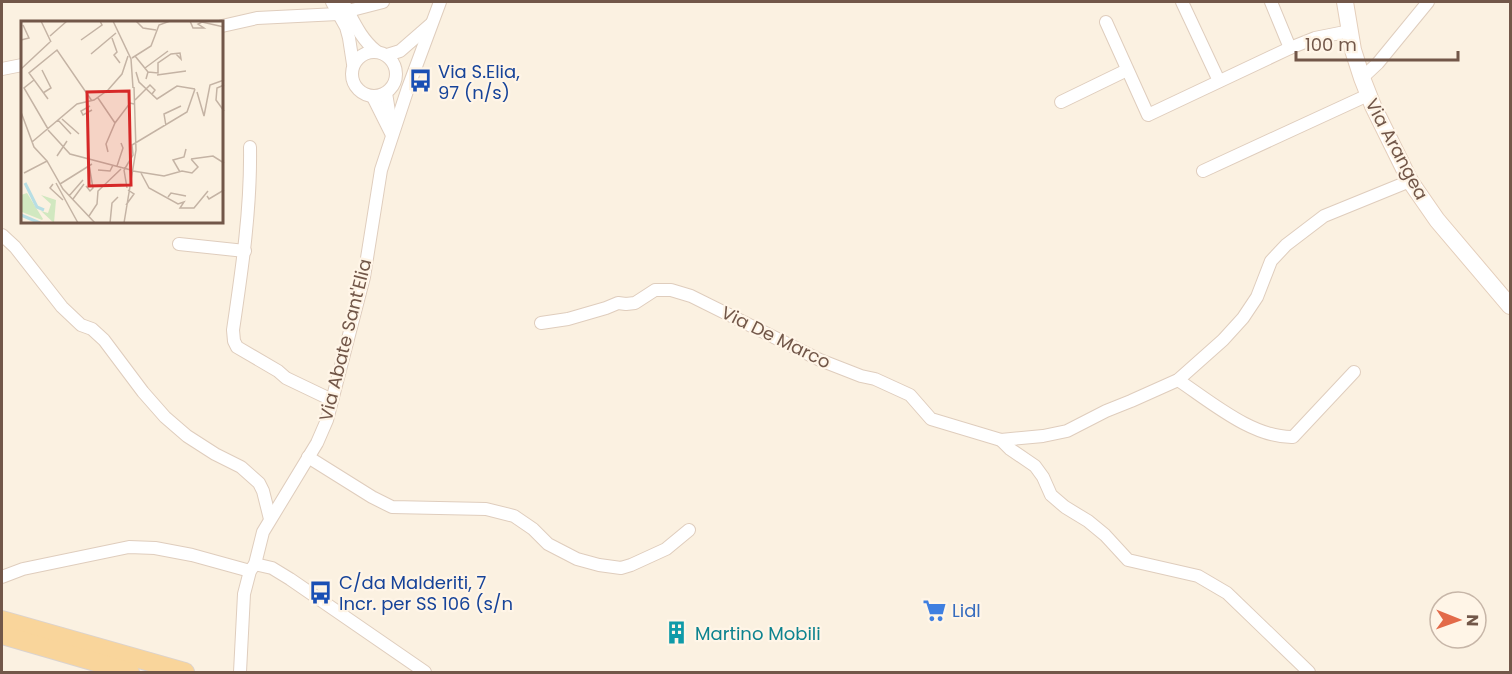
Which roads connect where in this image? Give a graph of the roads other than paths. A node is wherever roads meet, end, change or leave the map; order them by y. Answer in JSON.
{"nodes":[{"id":1,"x":332,"y":2,"type":"edge"},
{"id":2,"x":384,"y":2,"type":"edge"},
{"id":3,"x":440,"y":2,"type":"edge"},
{"id":4,"x":1182,"y":2,"type":"edge"},
{"id":5,"x":1271,"y":2,"type":"edge"},
{"id":6,"x":1346,"y":2,"type":"edge"},
{"id":7,"x":1428,"y":2,"type":"edge"},
{"id":8,"x":343,"y":9,"type":"edge"},
{"id":9,"x":1106,"y":22,"type":"dead end"},
{"id":10,"x":432,"y":23,"type":"junction"},
{"id":11,"x":224,"y":26,"type":"edge"},
{"id":12,"x":1350,"y":31,"type":"junction"},
{"id":13,"x":1290,"y":48,"type":"junction"},
{"id":14,"x":400,"y":51,"type":"junction"},
{"id":15,"x":381,"y":53,"type":"junction"},
{"id":16,"x":353,"y":64,"type":"junction"},
{"id":17,"x":21,"y":65,"type":"edge"},
{"id":18,"x":395,"y":66,"type":"junction"},
{"id":19,"x":2,"y":69,"type":"edge"},
{"id":20,"x":1127,"y":70,"type":"junction"},
{"id":21,"x":1362,"y":78,"type":"junction"},
{"id":22,"x":1219,"y":81,"type":"junction"},
{"id":23,"x":386,"y":93,"type":"junction"},
{"id":24,"x":1368,"y":95,"type":"junction"},
{"id":25,"x":373,"y":97,"type":"junction"},
{"id":26,"x":1061,"y":102,"type":"dead end"},
{"id":27,"x":392,"y":135,"type":"junction"},
{"id":28,"x":250,"y":147,"type":"dead end"},
{"id":29,"x":1203,"y":171,"type":"dead end"},
{"id":30,"x":1410,"y":181,"type":"junction"},
{"id":31,"x":2,"y":235,"type":"edge"},
{"id":32,"x":179,"y":244,"type":"dead end"},
{"id":33,"x":245,"y":251,"type":"junction"},
{"id":34,"x":1510,"y":306,"type":"edge"},
{"id":35,"x":541,"y":323,"type":"dead end"},
{"id":36,"x":1354,"y":372,"type":"dead end"},
{"id":37,"x":1178,"y":380,"type":"junction"},
{"id":38,"x":332,"y":400,"type":"junction"},
{"id":39,"x":1001,"y":440,"type":"junction"},
{"id":40,"x":308,"y":457,"type":"junction"},
{"id":41,"x":270,"y":519,"type":"junction"},
{"id":42,"x":689,"y":530,"type":"dead end"},
{"id":43,"x":253,"y":567,"type":"junction"},
{"id":44,"x":2,"y":577,"type":"edge"},
{"id":45,"x":2,"y":620,"type":"edge"},
{"id":46,"x":2,"y":635,"type":"edge"},
{"id":47,"x":130,"y":672,"type":"edge"},
{"id":48,"x":185,"y":672,"type":"edge"},
{"id":49,"x":240,"y":672,"type":"edge"},
{"id":50,"x":425,"y":672,"type":"edge"},
{"id":51,"x":1309,"y":672,"type":"edge"}],
"edges":[{"from":1,"to":8,"type":"street"},
{"from":2,"to":8,"type":"street"},
{"from":3,"to":10,"type":"street","name":"Via Abate Sant'Elia"},
{"from":4,"to":22,"type":"street"},
{"from":5,"to":13,"type":"street"},
{"from":6,"to":12,"type":"street","name":"Via Arangea"},
{"from":7,"to":21,"type":"street"},
{"from":8,"to":11,"type":"street"},
{"from":8,"to":15,"type":"street"},
{"from":8,"to":16,"type":"street"},
{"from":9,"to":20,"type":"street"},
{"from":10,"to":14,"type":"street","name":"Via Abate Sant'Elia"},
{"from":10,"to":27,"type":"street","name":"Via Abate Sant'Elia"},
{"from":12,"to":13,"type":"street"},
{"from":12,"to":21,"type":"street","name":"Via Arangea"},
{"from":13,"to":22,"type":"street"},
{"from":14,"to":15,"type":"street","name":"Via Abate Sant'Elia"},
{"from":14,"to":18,"type":"street"},
{"from":15,"to":16,"type":"street"},
{"from":15,"to":18,"type":"street"},
{"from":16,"to":25,"type":"street"},
{"from":17,"to":19,"type":"street"},
{"from":18,"to":23,"type":"street"},
{"from":20,"to":22,"type":"street"},
{"from":20,"to":26,"type":"street"},
{"from":21,"to":24,"type":"street","name":"Via Arangea"},
{"from":23,"to":25,"type":"street"},
{"from":23,"to":27,"type":"street","name":"Via Abate Sant'Elia"},
{"from":24,"to":29,"type":"street"},
{"from":24,"to":30,"type":"street","name":"Via Arangea"},
{"from":25,"to":27,"type":"street"},
{"from":27,"to":38,"type":"street","name":"Via Abate Sant'Elia"},
{"from":28,"to":33,"type":"street"},
{"from":30,"to":34,"type":"street","name":"Via Arangea"},
{"from":30,"to":37,"type":"street"},
{"from":31,"to":41,"type":"street"},
{"from":32,"to":33,"type":"street"},
{"from":33,"to":38,"type":"street"},
{"from":35,"to":39,"type":"street","name":"Via De Marco"},
{"from":36,"to":37,"type":"street"},
{"from":37,"to":39,"type":"street"},
{"from":38,"to":40,"type":"street","name":"Via Abate Sant'Elia"},
{"from":39,"to":51,"type":"street"},
{"from":40,"to":41,"type":"street","name":"Via Abate Sant'Elia"},
{"from":40,"to":42,"type":"street"},
{"from":41,"to":43,"type":"street","name":"Via Abate Sant'Elia"},
{"from":43,"to":44,"type":"street"},
{"from":43,"to":49,"type":"street","name":"Via Abate Sant'Elia"},
{"from":43,"to":50,"type":"street"},
{"from":45,"to":48,"type":"main road"},
{"from":46,"to":47,"type":"main road"}]}
